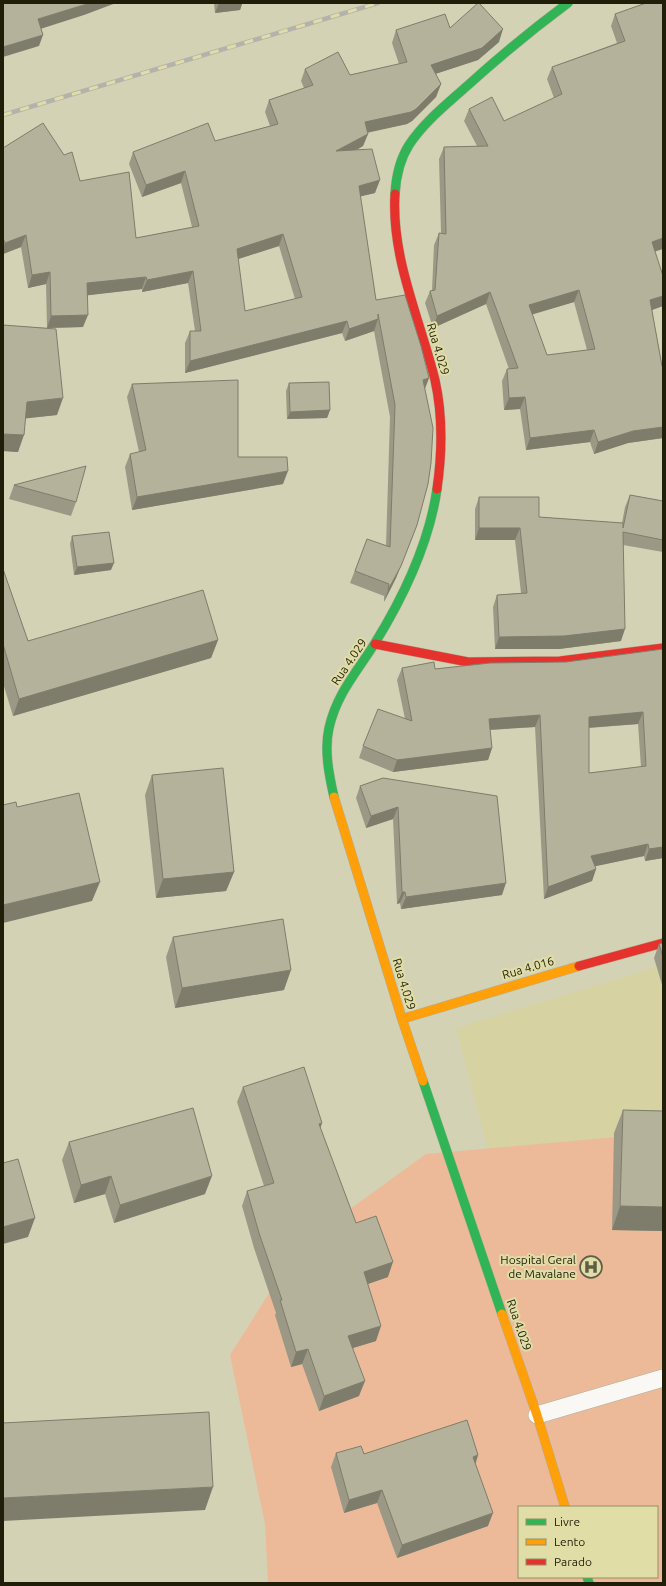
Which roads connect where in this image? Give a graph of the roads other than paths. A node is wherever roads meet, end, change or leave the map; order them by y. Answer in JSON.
{"nodes":[{"id":1,"x":568,"y":3,"type":"edge"},
{"id":2,"x":375,"y":644,"type":"junction"},
{"id":3,"x":663,"y":648,"type":"edge"},
{"id":4,"x":663,"y":943,"type":"edge"},
{"id":5,"x":402,"y":1019,"type":"junction"},
{"id":6,"x":663,"y":1378,"type":"edge"},
{"id":7,"x":537,"y":1415,"type":"junction"},
{"id":8,"x":565,"y":1506,"type":"edge"}],
"edges":[{"from":1,"to":2,"type":"street","name":"Rua 4.029"},
{"from":2,"to":3,"type":"street"},
{"from":2,"to":5,"type":"street","name":"Rua 4.029"},
{"from":4,"to":5,"type":"street","name":"Rua 4.016"},
{"from":5,"to":7,"type":"street","name":"Rua 4.029"},
{"from":6,"to":7,"type":"lane"},
{"from":7,"to":8,"type":"street","name":"Rua 4.029"}]}
